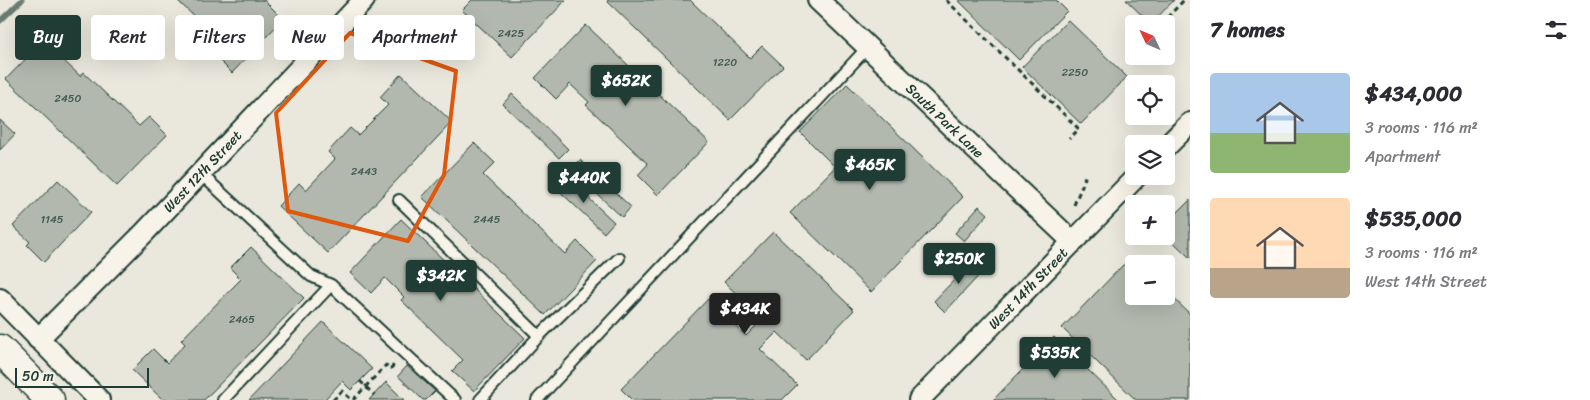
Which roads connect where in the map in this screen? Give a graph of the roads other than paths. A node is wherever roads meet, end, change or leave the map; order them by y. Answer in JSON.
{"nodes":[{"id":1,"x":364,"y":0,"type":"edge"},
{"id":2,"x":818,"y":0,"type":"edge"},
{"id":3,"x":868,"y":47,"type":"junction"},
{"id":4,"x":1190,"y":123,"type":"edge"},
{"id":5,"x":1175,"y":138,"type":"edge"},
{"id":6,"x":200,"y":173,"type":"junction"},
{"id":7,"x":1128,"y":185,"type":"edge"},
{"id":8,"x":400,"y":200,"type":"dead end"},
{"id":9,"x":1073,"y":242,"type":"junction"},
{"id":10,"x":619,"y":258,"type":"dead end"},
{"id":11,"x":331,"y":285,"type":"junction"},
{"id":12,"x":0,"y":299,"type":"edge"},
{"id":13,"x":539,"y":336,"type":"junction"},
{"id":14,"x":38,"y":338,"type":"junction"},
{"id":15,"x":0,"y":349,"type":"edge"},
{"id":16,"x":22,"y":372,"type":"junction"},
{"id":17,"x":50,"y":400,"type":"edge"},
{"id":18,"x":62,"y":400,"type":"edge"},
{"id":19,"x":99,"y":400,"type":"edge"},
{"id":20,"x":223,"y":400,"type":"edge"},
{"id":21,"x":455,"y":400,"type":"edge"},
{"id":22,"x":480,"y":400,"type":"edge"},
{"id":23,"x":536,"y":400,"type":"edge"},
{"id":24,"x":919,"y":400,"type":"edge"}],
"edges":[{"from":1,"to":6,"type":"street","name":"West 12th Street"},
{"from":2,"to":3,"type":"street","name":"South Park Lane"},
{"from":3,"to":9,"type":"street","name":"South Park Lane"},
{"from":3,"to":23,"type":"lane"},
{"from":4,"to":5,"type":"street"},
{"from":6,"to":11,"type":"lane"},
{"from":6,"to":14,"type":"street","name":"West 12th Street"},
{"from":7,"to":9,"type":"street","name":"West 14th Street"},
{"from":8,"to":13,"type":"lane"},
{"from":9,"to":24,"type":"street","name":"West 14th Street"},
{"from":10,"to":13,"type":"lane"},
{"from":11,"to":20,"type":"lane"},
{"from":11,"to":21,"type":"lane"},
{"from":12,"to":14,"type":"street"},
{"from":13,"to":22,"type":"lane"},
{"from":14,"to":19,"type":"street"},
{"from":15,"to":16,"type":"highway"},
{"from":16,"to":17,"type":"highway"},
{"from":16,"to":18,"type":"highway"}]}
